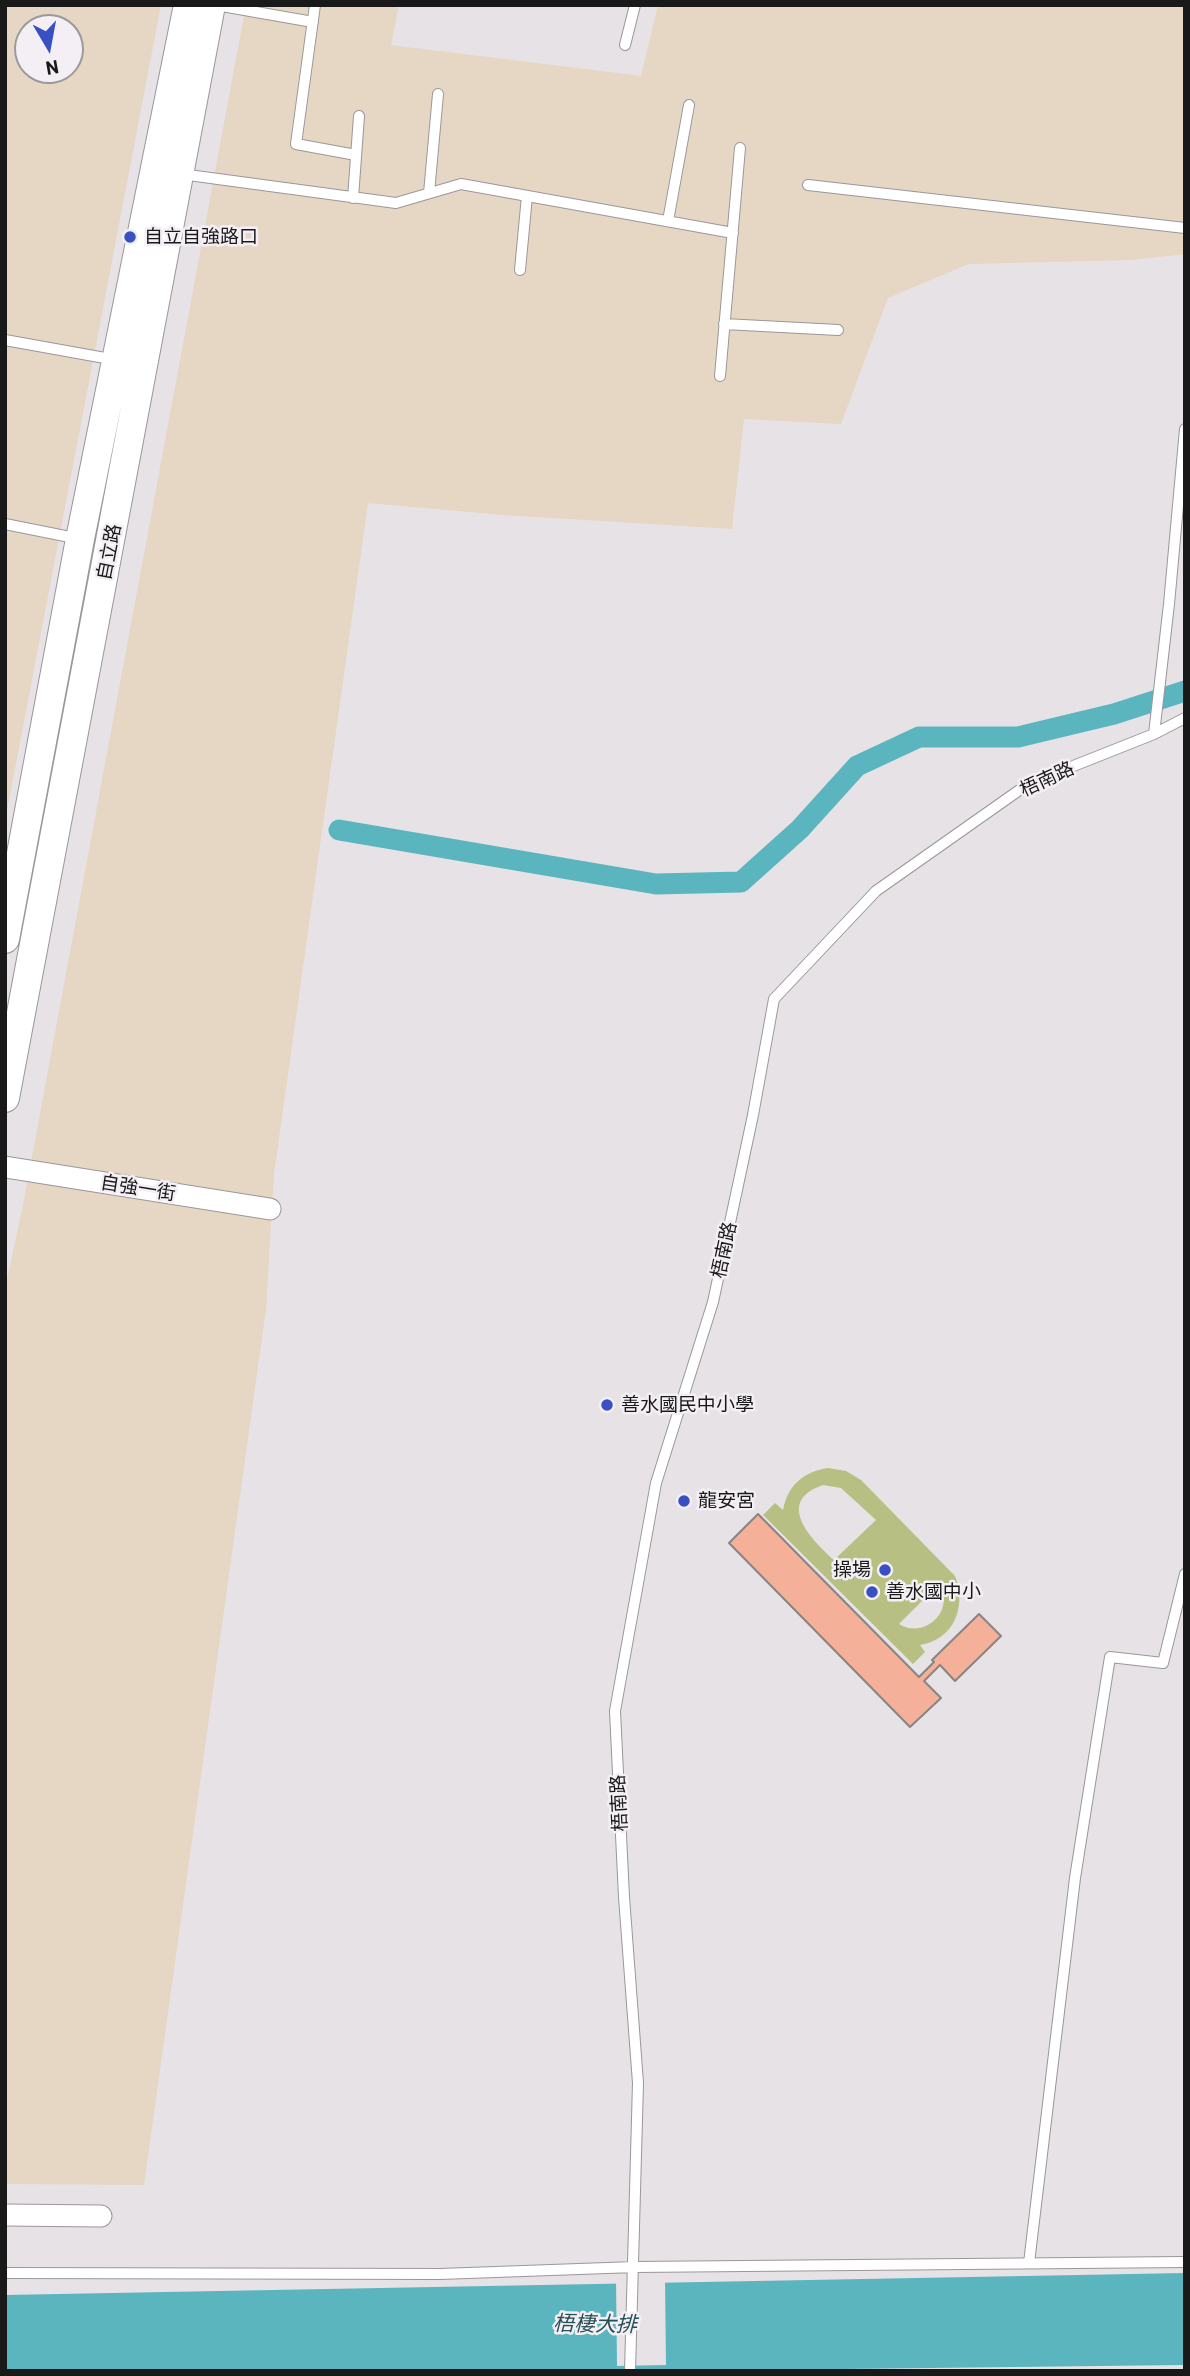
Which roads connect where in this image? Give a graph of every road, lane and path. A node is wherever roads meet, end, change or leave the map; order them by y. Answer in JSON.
{"nodes":[{"id":1,"x":188,"y":5,"type":"edge"},
{"id":2,"x":214,"y":5,"type":"edge"},
{"id":3,"x":315,"y":5,"type":"edge"},
{"id":4,"x":635,"y":5,"type":"edge"},
{"id":5,"x":313,"y":22,"type":"junction"},
{"id":6,"x":625,"y":45,"type":"dead end"},
{"id":7,"x":438,"y":94,"type":"dead end"},
{"id":8,"x":689,"y":104,"type":"dead end"},
{"id":9,"x":359,"y":116,"type":"dead end"},
{"id":10,"x":740,"y":148,"type":"dead end"},
{"id":11,"x":356,"y":155,"type":"junction"},
{"id":12,"x":181,"y":174,"type":"junction"},
{"id":13,"x":808,"y":185,"type":"dead end"},
{"id":14,"x":429,"y":193,"type":"junction"},
{"id":15,"x":527,"y":196,"type":"junction"},
{"id":16,"x":353,"y":198,"type":"junction"},
{"id":17,"x":668,"y":221,"type":"junction"},
{"id":18,"x":1185,"y":228,"type":"edge"},
{"id":19,"x":733,"y":233,"type":"junction"},
{"id":20,"x":520,"y":270,"type":"dead end"},
{"id":21,"x":724,"y":324,"type":"junction"},
{"id":22,"x":838,"y":330,"type":"dead end"},
{"id":23,"x":5,"y":340,"type":"edge"},
{"id":24,"x":116,"y":360,"type":"junction"},
{"id":25,"x":720,"y":376,"type":"dead end"},
{"id":26,"x":1185,"y":429,"type":"edge"},
{"id":27,"x":5,"y":524,"type":"edge"},
{"id":28,"x":80,"y":539,"type":"junction"},
{"id":29,"x":1185,"y":718,"type":"edge"},
{"id":30,"x":1154,"y":734,"type":"junction"},
{"id":31,"x":5,"y":939,"type":"edge"},
{"id":32,"x":5,"y":1098,"type":"edge"},
{"id":33,"x":5,"y":1167,"type":"edge"},
{"id":34,"x":270,"y":1209,"type":"dead end"},
{"id":35,"x":1185,"y":1574,"type":"edge"},
{"id":36,"x":5,"y":2215,"type":"edge"},
{"id":37,"x":101,"y":2216,"type":"dead end"},
{"id":38,"x":1185,"y":2262,"type":"edge"},
{"id":39,"x":1029,"y":2263,"type":"junction"},
{"id":40,"x":635,"y":2267,"type":"junction"},
{"id":41,"x":5,"y":2273,"type":"edge"},
{"id":42,"x":631,"y":2371,"type":"edge"}],
"edges":[{"from":1,"to":24,"type":"street","name":"自立路"},
{"from":2,"to":5,"type":"lane"},
{"from":2,"to":12,"type":"street","name":"自立路"},
{"from":3,"to":5,"type":"lane"},
{"from":4,"to":6,"type":"lane"},
{"from":5,"to":11,"type":"lane"},
{"from":7,"to":14,"type":"lane"},
{"from":8,"to":17,"type":"lane"},
{"from":9,"to":11,"type":"lane"},
{"from":10,"to":19,"type":"lane"},
{"from":11,"to":16,"type":"lane"},
{"from":12,"to":16,"type":"lane"},
{"from":12,"to":32,"type":"street","name":"自立路"},
{"from":13,"to":18,"type":"lane"},
{"from":14,"to":15,"type":"lane"},
{"from":14,"to":16,"type":"lane"},
{"from":15,"to":17,"type":"lane"},
{"from":15,"to":20,"type":"lane"},
{"from":17,"to":19,"type":"lane"},
{"from":19,"to":21,"type":"lane"},
{"from":21,"to":22,"type":"lane"},
{"from":21,"to":25,"type":"lane"},
{"from":23,"to":24,"type":"lane"},
{"from":24,"to":28,"type":"street","name":"自立路"},
{"from":26,"to":30,"type":"lane"},
{"from":27,"to":28,"type":"lane"},
{"from":28,"to":31,"type":"street","name":"自立路"},
{"from":29,"to":30,"type":"lane","name":"梧南路"},
{"from":30,"to":40,"type":"lane","name":"梧南路"},
{"from":33,"to":34,"type":"street","name":"自強一街"},
{"from":35,"to":39,"type":"lane"},
{"from":36,"to":37,"type":"street"},
{"from":38,"to":39,"type":"lane"},
{"from":39,"to":40,"type":"lane"},
{"from":40,"to":41,"type":"lane"},
{"from":40,"to":42,"type":"lane","name":"梧南路"}]}
